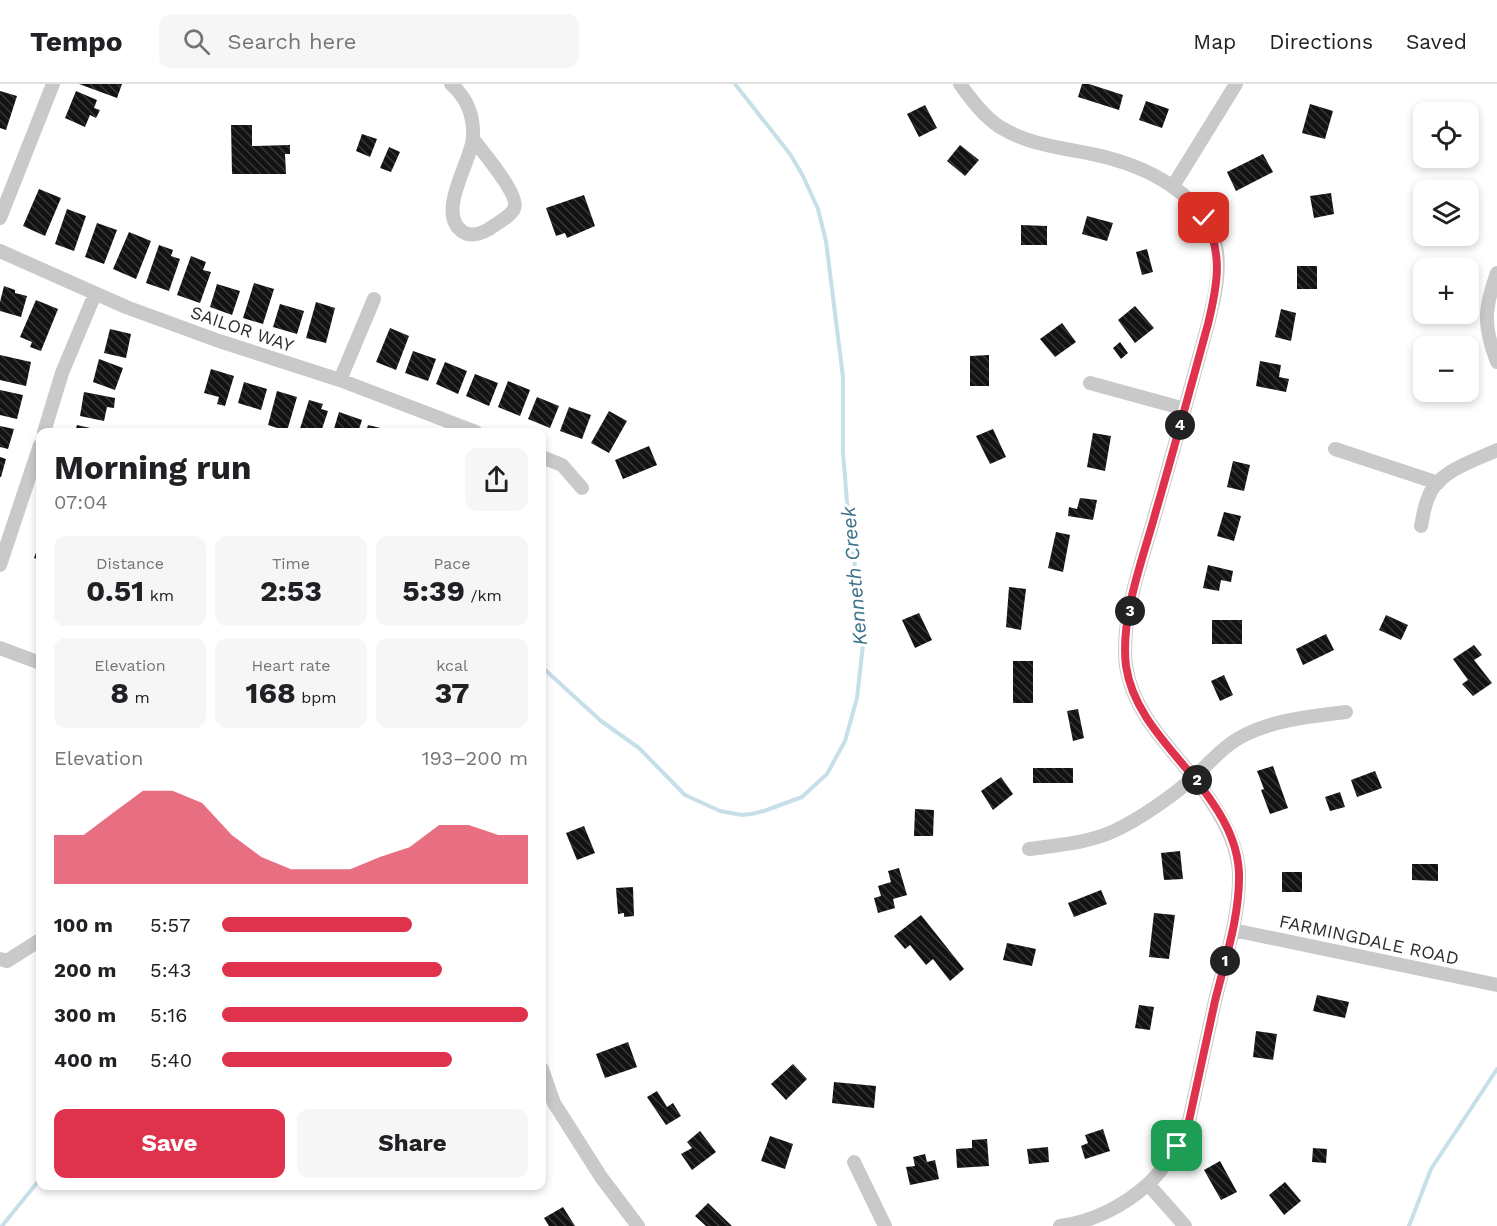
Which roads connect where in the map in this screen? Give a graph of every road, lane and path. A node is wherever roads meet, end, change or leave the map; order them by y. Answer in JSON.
{"nodes":[{"id":1,"x":53,"y":84,"type":"edge"},
{"id":2,"x":451,"y":84,"type":"edge"},
{"id":3,"x":960,"y":84,"type":"edge"},
{"id":4,"x":1236,"y":84,"type":"edge"},
{"id":5,"x":473,"y":139,"type":"junction"},
{"id":6,"x":1173,"y":186,"type":"junction"},
{"id":7,"x":0,"y":218,"type":"edge"},
{"id":8,"x":0,"y":251,"type":"edge"},
{"id":9,"x":1497,"y":273,"type":"edge"},
{"id":10,"x":95,"y":294,"type":"junction"},
{"id":11,"x":374,"y":299,"type":"dead end"},
{"id":12,"x":1497,"y":362,"type":"edge"},
{"id":13,"x":340,"y":380,"type":"junction"},
{"id":14,"x":1090,"y":383,"type":"dead end"},
{"id":15,"x":1185,"y":409,"type":"junction"},
{"id":16,"x":45,"y":428,"type":"edge"},
{"id":17,"x":466,"y":428,"type":"edge"},
{"id":18,"x":1335,"y":449,"type":"dead end"},
{"id":19,"x":1497,"y":450,"type":"edge"},
{"id":20,"x":36,"y":457,"type":"edge"},
{"id":21,"x":546,"y":459,"type":"edge"},
{"id":22,"x":1438,"y":483,"type":"junction"},
{"id":23,"x":582,"y":488,"type":"dead end"},
{"id":24,"x":1421,"y":526,"type":"dead end"},
{"id":25,"x":0,"y":565,"type":"edge"},
{"id":26,"x":0,"y":648,"type":"edge"},
{"id":27,"x":36,"y":662,"type":"edge"},
{"id":28,"x":1346,"y":712,"type":"dead end"},
{"id":29,"x":1194,"y":777,"type":"junction"},
{"id":30,"x":1029,"y":849,"type":"dead end"},
{"id":31,"x":1233,"y":930,"type":"junction"},
{"id":32,"x":36,"y":943,"type":"edge"},
{"id":33,"x":0,"y":959,"type":"edge"},
{"id":34,"x":1497,"y":985,"type":"edge"},
{"id":35,"x":546,"y":1081,"type":"edge"},
{"id":36,"x":854,"y":1162,"type":"dead end"},
{"id":37,"x":1148,"y":1185,"type":"junction"},
{"id":38,"x":638,"y":1226,"type":"edge"},
{"id":39,"x":885,"y":1226,"type":"edge"},
{"id":40,"x":1060,"y":1226,"type":"edge"},
{"id":41,"x":1185,"y":1226,"type":"edge"}],
"edges":[{"from":1,"to":7,"type":"street"},
{"from":2,"to":5,"type":"street"},
{"from":3,"to":6,"type":"street"},
{"from":4,"to":6,"type":"street"},
{"from":5,"to":5,"type":"street"},
{"from":6,"to":15,"type":"street"},
{"from":8,"to":10,"type":"street","name":"SAILOR WAY"},
{"from":9,"to":12,"type":"street"},
{"from":10,"to":13,"type":"street","name":"SAILOR WAY"},
{"from":10,"to":16,"type":"street"},
{"from":11,"to":13,"type":"street"},
{"from":13,"to":17,"type":"street","name":"SAILOR WAY"},
{"from":14,"to":15,"type":"street"},
{"from":15,"to":29,"type":"street"},
{"from":18,"to":22,"type":"street"},
{"from":19,"to":22,"type":"street"},
{"from":20,"to":25,"type":"street"},
{"from":21,"to":23,"type":"street"},
{"from":22,"to":24,"type":"street"},
{"from":26,"to":27,"type":"street"},
{"from":28,"to":29,"type":"street"},
{"from":29,"to":30,"type":"street"},
{"from":29,"to":31,"type":"street"},
{"from":31,"to":34,"type":"street","name":"FARMINGDALE ROAD"},
{"from":31,"to":37,"type":"street"},
{"from":32,"to":33,"type":"street"},
{"from":35,"to":38,"type":"street"},
{"from":36,"to":39,"type":"street"},
{"from":37,"to":40,"type":"street"},
{"from":37,"to":41,"type":"street"}]}
